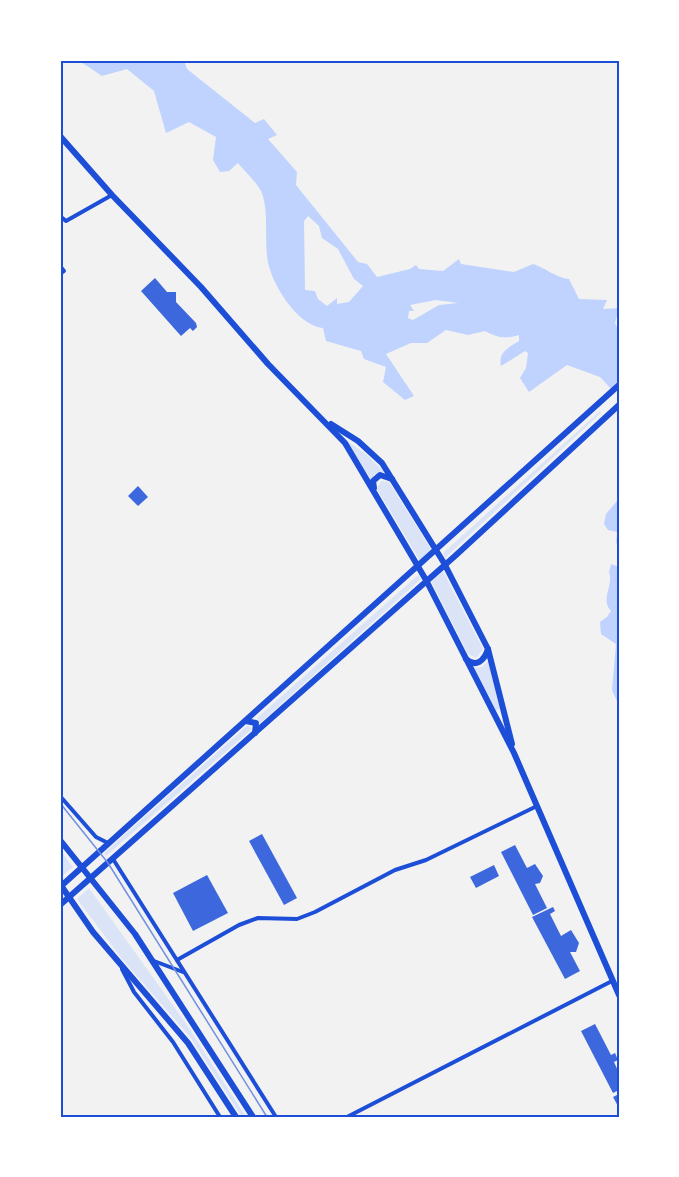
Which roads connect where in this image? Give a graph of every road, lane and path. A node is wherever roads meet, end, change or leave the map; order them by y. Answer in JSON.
{"nodes":[{"id":1,"x":60,"y":136,"type":"edge"},
{"id":2,"x":112,"y":195,"type":"junction"},
{"id":3,"x":60,"y":216,"type":"edge"},
{"id":4,"x":60,"y":266,"type":"edge"},
{"id":5,"x":60,"y":274,"type":"edge"},
{"id":6,"x":619,"y":385,"type":"edge"},
{"id":7,"x":619,"y":405,"type":"edge"},
{"id":8,"x":321,"y":418,"type":"junction"},
{"id":9,"x":395,"y":481,"type":"junction"},
{"id":10,"x":374,"y":491,"type":"junction"},
{"id":11,"x":436,"y":550,"type":"junction"},
{"id":12,"x":444,"y":564,"type":"junction"},
{"id":13,"x":418,"y":566,"type":"junction"},
{"id":14,"x":426,"y":580,"type":"junction"},
{"id":15,"x":488,"y":649,"type":"junction"},
{"id":16,"x":463,"y":656,"type":"junction"},
{"id":17,"x":246,"y":721,"type":"junction"},
{"id":18,"x":254,"y":733,"type":"junction"},
{"id":19,"x":514,"y":753,"type":"junction"},
{"id":20,"x":60,"y":796,"type":"edge"},
{"id":21,"x":537,"y":806,"type":"junction"},
{"id":22,"x":60,"y":840,"type":"edge"},
{"id":23,"x":108,"y":843,"type":"junction"},
{"id":24,"x":113,"y":858,"type":"junction"},
{"id":25,"x":82,"y":868,"type":"junction"},
{"id":26,"x":90,"y":879,"type":"junction"},
{"id":27,"x":60,"y":886,"type":"edge"},
{"id":28,"x":69,"y":896,"type":"junction"},
{"id":29,"x":60,"y":905,"type":"edge"},
{"id":30,"x":152,"y":960,"type":"junction"},
{"id":31,"x":177,"y":960,"type":"junction"},
{"id":32,"x":119,"y":963,"type":"junction"},
{"id":33,"x":184,"y":972,"type":"junction"},
{"id":34,"x":613,"y":981,"type":"junction"},
{"id":35,"x":619,"y":995,"type":"edge"},
{"id":36,"x":220,"y":1117,"type":"edge"},
{"id":37,"x":236,"y":1117,"type":"edge"},
{"id":38,"x":253,"y":1117,"type":"edge"},
{"id":39,"x":276,"y":1117,"type":"edge"},
{"id":40,"x":347,"y":1117,"type":"edge"}],
"edges":[{"from":1,"to":2,"type":"main road"},
{"from":2,"to":3,"type":"street"},
{"from":2,"to":8,"type":"main road"},
{"from":4,"to":5,"type":"street"},
{"from":6,"to":11,"type":"main road"},
{"from":7,"to":12,"type":"main road"},
{"from":8,"to":9,"type":"main road"},
{"from":8,"to":10,"type":"main road"},
{"from":9,"to":10,"type":"main road"},
{"from":9,"to":11,"type":"main road"},
{"from":10,"to":13,"type":"main road"},
{"from":11,"to":12,"type":"main road"},
{"from":11,"to":13,"type":"main road"},
{"from":12,"to":14,"type":"main road"},
{"from":12,"to":15,"type":"main road"},
{"from":13,"to":14,"type":"main road"},
{"from":13,"to":17,"type":"main road"},
{"from":14,"to":16,"type":"main road"},
{"from":14,"to":18,"type":"main road"},
{"from":15,"to":16,"type":"main road"},
{"from":15,"to":19,"type":"main road"},
{"from":16,"to":19,"type":"main road"},
{"from":17,"to":18,"type":"main road"},
{"from":17,"to":23,"type":"main road"},
{"from":18,"to":24,"type":"main road"},
{"from":19,"to":21,"type":"main road"},
{"from":20,"to":23,"type":"street"},
{"from":21,"to":31,"type":"street"},
{"from":21,"to":34,"type":"main road"},
{"from":22,"to":25,"type":"main road"},
{"from":23,"to":25,"type":"main road"},
{"from":24,"to":26,"type":"main road"},
{"from":24,"to":31,"type":"street"},
{"from":25,"to":26,"type":"main road"},
{"from":25,"to":27,"type":"main road"},
{"from":26,"to":28,"type":"main road"},
{"from":26,"to":30,"type":"main road"},
{"from":27,"to":28,"type":"main road"},
{"from":28,"to":29,"type":"main road"},
{"from":28,"to":32,"type":"main road"},
{"from":30,"to":33,"type":"street"},
{"from":30,"to":38,"type":"main road"},
{"from":31,"to":33,"type":"street"},
{"from":32,"to":36,"type":"street"},
{"from":32,"to":37,"type":"main road"},
{"from":33,"to":39,"type":"street"},
{"from":34,"to":35,"type":"main road"},
{"from":34,"to":40,"type":"street"}]}
